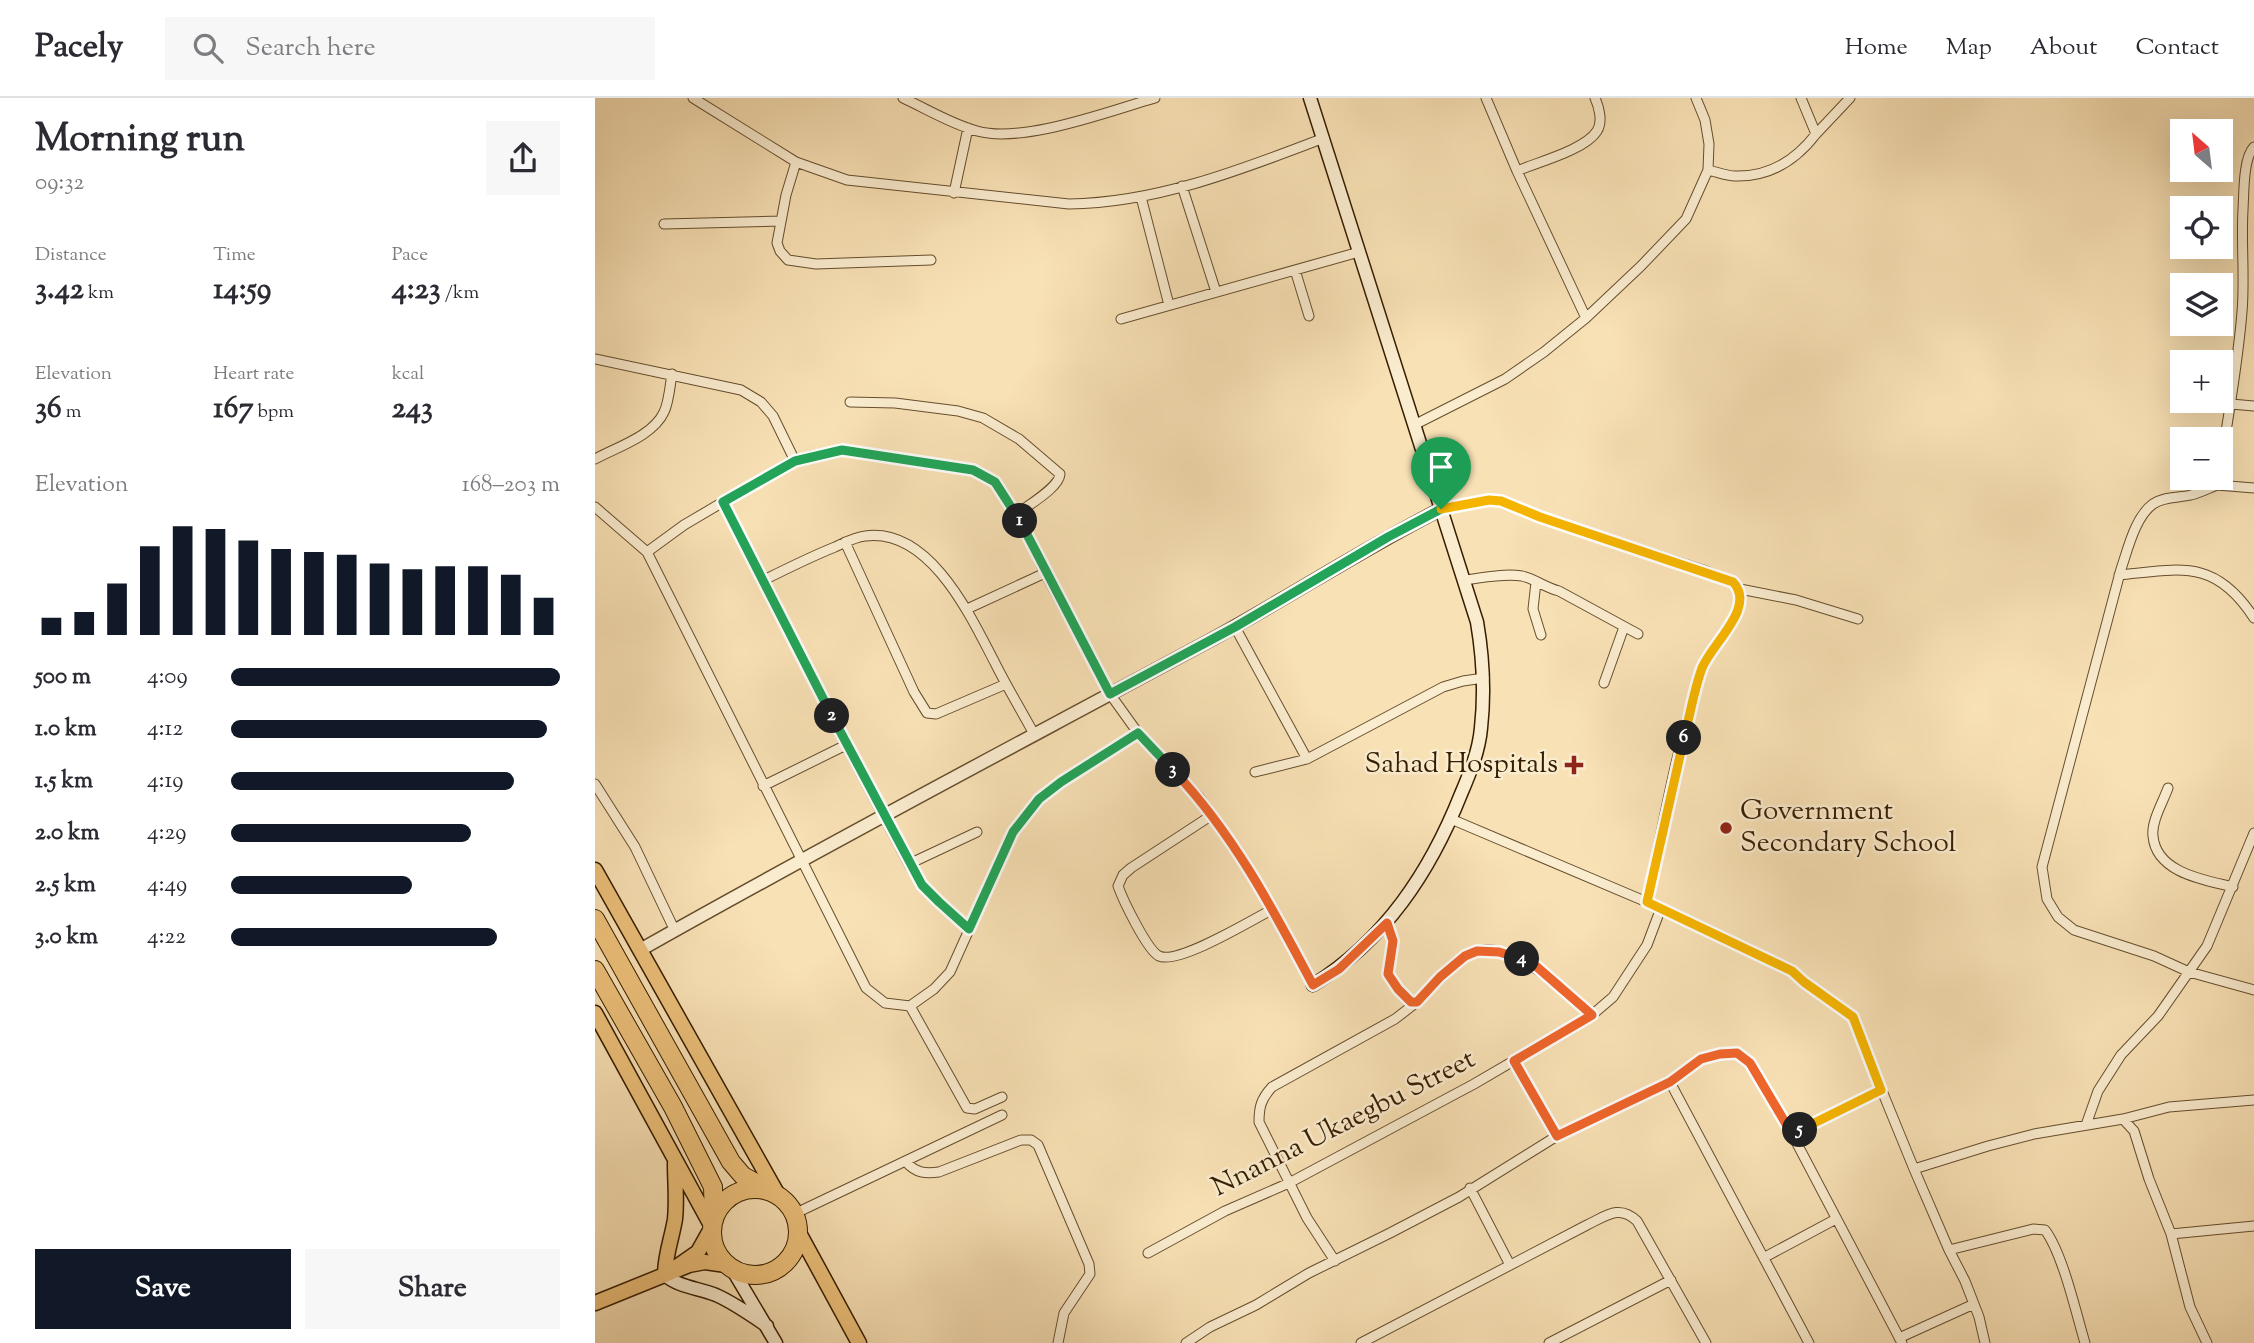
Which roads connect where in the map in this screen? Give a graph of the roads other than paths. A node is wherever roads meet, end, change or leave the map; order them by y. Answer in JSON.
{"nodes":[{"id":1,"x":693,"y":98,"type":"edge"},
{"id":2,"x":903,"y":98,"type":"edge"},
{"id":3,"x":1155,"y":98,"type":"edge"},
{"id":4,"x":1310,"y":98,"type":"edge"},
{"id":5,"x":1486,"y":98,"type":"edge"},
{"id":6,"x":1595,"y":98,"type":"edge"},
{"id":7,"x":1696,"y":98,"type":"edge"},
{"id":8,"x":1801,"y":98,"type":"edge"},
{"id":9,"x":1850,"y":98,"type":"edge"},
{"id":10,"x":968,"y":128,"type":"junction"},
{"id":11,"x":1816,"y":134,"type":"junction"},
{"id":12,"x":1324,"y":138,"type":"junction"},
{"id":13,"x":2254,"y":147,"type":"edge"},
{"id":14,"x":796,"y":162,"type":"junction"},
{"id":15,"x":1708,"y":170,"type":"junction"},
{"id":16,"x":1517,"y":171,"type":"junction"},
{"id":17,"x":1182,"y":186,"type":"junction"},
{"id":18,"x":954,"y":193,"type":"junction"},
{"id":19,"x":1141,"y":197,"type":"junction"},
{"id":20,"x":781,"y":221,"type":"junction"},
{"id":21,"x":664,"y":224,"type":"dead end"},
{"id":22,"x":1359,"y":252,"type":"junction"},
{"id":23,"x":931,"y":260,"type":"dead end"},
{"id":24,"x":1295,"y":270,"type":"junction"},
{"id":25,"x":1216,"y":292,"type":"junction"},
{"id":26,"x":1169,"y":305,"type":"junction"},
{"id":27,"x":1310,"y":316,"type":"dead end"},
{"id":28,"x":1586,"y":318,"type":"junction"},
{"id":29,"x":1121,"y":319,"type":"dead end"},
{"id":30,"x":595,"y":359,"type":"edge"},
{"id":31,"x":672,"y":374,"type":"junction"},
{"id":32,"x":2233,"y":387,"type":"edge"},
{"id":33,"x":850,"y":402,"type":"dead end"},
{"id":34,"x":2233,"y":404,"type":"edge"},
{"id":35,"x":2254,"y":407,"type":"edge"},
{"id":36,"x":1413,"y":425,"type":"junction"},
{"id":37,"x":595,"y":458,"type":"edge"},
{"id":38,"x":795,"y":461,"type":"junction"},
{"id":39,"x":2233,"y":484,"type":"edge"},
{"id":40,"x":2254,"y":488,"type":"edge"},
{"id":41,"x":2201,"y":490,"type":"edge"},
{"id":42,"x":723,"y":502,"type":"junction"},
{"id":43,"x":595,"y":507,"type":"edge"},
{"id":44,"x":1441,"y":509,"type":"junction"},
{"id":45,"x":1017,"y":514,"type":"junction"},
{"id":46,"x":845,"y":542,"type":"junction"},
{"id":47,"x":647,"y":552,"type":"junction"},
{"id":48,"x":1045,"y":573,"type":"junction"},
{"id":49,"x":2119,"y":575,"type":"junction"},
{"id":50,"x":1464,"y":580,"type":"junction"},
{"id":51,"x":762,"y":581,"type":"junction"},
{"id":52,"x":1536,"y":582,"type":"junction"},
{"id":53,"x":1740,"y":589,"type":"junction"},
{"id":54,"x":967,"y":609,"type":"junction"},
{"id":55,"x":2254,"y":618,"type":"edge"},
{"id":56,"x":1858,"y":619,"type":"dead end"},
{"id":57,"x":1235,"y":627,"type":"junction"},
{"id":58,"x":1624,"y":627,"type":"junction"},
{"id":59,"x":1638,"y":634,"type":"dead end"},
{"id":60,"x":1541,"y":635,"type":"dead end"},
{"id":61,"x":1484,"y":678,"type":"junction"},
{"id":62,"x":1604,"y":683,"type":"dead end"},
{"id":63,"x":1006,"y":684,"type":"junction"},
{"id":64,"x":1110,"y":694,"type":"junction"},
{"id":65,"x":1138,"y":733,"type":"junction"},
{"id":66,"x":1034,"y":734,"type":"junction"},
{"id":67,"x":846,"y":745,"type":"junction"},
{"id":68,"x":1307,"y":759,"type":"junction"},
{"id":69,"x":1255,"y":772,"type":"dead end"},
{"id":70,"x":595,"y":784,"type":"edge"},
{"id":71,"x":763,"y":786,"type":"junction"},
{"id":72,"x":2168,"y":788,"type":"dead end"},
{"id":73,"x":1212,"y":815,"type":"junction"},
{"id":74,"x":885,"y":817,"type":"junction"},
{"id":75,"x":1451,"y":819,"type":"junction"},
{"id":76,"x":977,"y":832,"type":"dead end"},
{"id":77,"x":2254,"y":833,"type":"edge"},
{"id":78,"x":804,"y":861,"type":"junction"},
{"id":79,"x":909,"y":864,"type":"junction"},
{"id":80,"x":595,"y":870,"type":"edge"},
{"id":81,"x":2233,"y":887,"type":"junction"},
{"id":82,"x":1647,"y":902,"type":"junction"},
{"id":83,"x":1661,"y":908,"type":"junction"},
{"id":84,"x":1273,"y":909,"type":"junction"},
{"id":85,"x":595,"y":919,"type":"edge"},
{"id":86,"x":1387,"y":923,"type":"junction"},
{"id":87,"x":969,"y":929,"type":"junction"},
{"id":88,"x":675,"y":931,"type":"junction"},
{"id":89,"x":640,"y":950,"type":"junction"},
{"id":90,"x":595,"y":970,"type":"edge"},
{"id":91,"x":2189,"y":972,"type":"junction"},
{"id":92,"x":1313,"y":985,"type":"joint"},
{"id":93,"x":2254,"y":990,"type":"edge"},
{"id":94,"x":1417,"y":1002,"type":"junction"},
{"id":95,"x":909,"y":1006,"type":"junction"},
{"id":96,"x":595,"y":1013,"type":"edge"},
{"id":97,"x":1592,"y":1015,"type":"junction"},
{"id":98,"x":1514,"y":1061,"type":"junction"},
{"id":99,"x":1670,"y":1082,"type":"junction"},
{"id":100,"x":1881,"y":1090,"type":"junction"},
{"id":101,"x":1002,"y":1097,"type":"dead end"},
{"id":102,"x":2254,"y":1100,"type":"edge"},
{"id":103,"x":1002,"y":1115,"type":"dead end"},
{"id":104,"x":2123,"y":1119,"type":"junction"},
{"id":105,"x":2086,"y":1125,"type":"junction"},
{"id":106,"x":1792,"y":1134,"type":"junction"},
{"id":107,"x":1557,"y":1136,"type":"junction"},
{"id":108,"x":674,"y":1158,"type":"junction"},
{"id":109,"x":906,"y":1162,"type":"junction"},
{"id":110,"x":1914,"y":1169,"type":"junction"},
{"id":111,"x":1289,"y":1183,"type":"junction"},
{"id":112,"x":1470,"y":1188,"type":"junction"},
{"id":113,"x":775,"y":1194,"type":"junction"},
{"id":114,"x":1836,"y":1219,"type":"junction"},
{"id":115,"x":796,"y":1222,"type":"junction"},
{"id":116,"x":713,"y":1223,"type":"junction"},
{"id":117,"x":2254,"y":1226,"type":"edge"},
{"id":118,"x":2171,"y":1234,"type":"junction"},
{"id":119,"x":1949,"y":1250,"type":"junction"},
{"id":120,"x":1149,"y":1253,"type":"dead end"},
{"id":121,"x":1765,"y":1257,"type":"junction"},
{"id":122,"x":1335,"y":1261,"type":"junction"},
{"id":123,"x":1510,"y":1265,"type":"junction"},
{"id":124,"x":729,"y":1267,"type":"junction"},
{"id":125,"x":665,"y":1275,"type":"junction"},
{"id":126,"x":1671,"y":1280,"type":"junction"},
{"id":127,"x":595,"y":1303,"type":"edge"},
{"id":128,"x":1974,"y":1304,"type":"junction"},
{"id":129,"x":767,"y":1326,"type":"junction"},
{"id":130,"x":1901,"y":1341,"type":"edge"},
{"id":131,"x":776,"y":1343,"type":"edge"},
{"id":132,"x":859,"y":1343,"type":"edge"},
{"id":133,"x":1058,"y":1343,"type":"edge"},
{"id":134,"x":1187,"y":1343,"type":"edge"},
{"id":135,"x":1361,"y":1343,"type":"edge"},
{"id":136,"x":1549,"y":1343,"type":"edge"},
{"id":137,"x":1706,"y":1343,"type":"edge"},
{"id":138,"x":1809,"y":1343,"type":"edge"},
{"id":139,"x":1985,"y":1343,"type":"edge"},
{"id":140,"x":2085,"y":1343,"type":"edge"},
{"id":141,"x":2207,"y":1343,"type":"edge"}],
"edges":[{"from":1,"to":14,"type":"street"},
{"from":2,"to":10,"type":"street"},
{"from":3,"to":10,"type":"street"},
{"from":4,"to":12,"type":"main road"},
{"from":5,"to":16,"type":"street"},
{"from":6,"to":16,"type":"street"},
{"from":7,"to":15,"type":"street"},
{"from":8,"to":11,"type":"street"},
{"from":9,"to":11,"type":"street"},
{"from":10,"to":18,"type":"street"},
{"from":11,"to":15,"type":"street"},
{"from":12,"to":17,"type":"street"},
{"from":12,"to":22,"type":"main road"},
{"from":13,"to":32,"type":"street"},
{"from":14,"to":18,"type":"street"},
{"from":14,"to":20,"type":"street"},
{"from":15,"to":28,"type":"street"},
{"from":16,"to":28,"type":"street"},
{"from":17,"to":19,"type":"street"},
{"from":17,"to":25,"type":"street"},
{"from":18,"to":19,"type":"street"},
{"from":19,"to":26,"type":"street"},
{"from":20,"to":21,"type":"street"},
{"from":20,"to":23,"type":"street"},
{"from":22,"to":24,"type":"street"},
{"from":22,"to":36,"type":"main road"},
{"from":24,"to":25,"type":"street"},
{"from":24,"to":27,"type":"street"},
{"from":25,"to":26,"type":"street"},
{"from":26,"to":29,"type":"street"},
{"from":28,"to":36,"type":"street"},
{"from":30,"to":31,"type":"street"},
{"from":31,"to":37,"type":"street"},
{"from":31,"to":38,"type":"street"},
{"from":33,"to":45,"type":"street"},
{"from":34,"to":35,"type":"street"},
{"from":36,"to":44,"type":"main road"},
{"from":38,"to":42,"type":"street"},
{"from":38,"to":45,"type":"street"},
{"from":39,"to":40,"type":"street"},
{"from":41,"to":49,"type":"street"},
{"from":42,"to":47,"type":"street"},
{"from":42,"to":51,"type":"street"},
{"from":43,"to":47,"type":"street"},
{"from":44,"to":50,"type":"main road"},
{"from":44,"to":53,"type":"street"},
{"from":44,"to":57,"type":"main road"},
{"from":45,"to":48,"type":"street"},
{"from":46,"to":51,"type":"street"},
{"from":46,"to":54,"type":"street"},
{"from":46,"to":63,"type":"street"},
{"from":47,"to":71,"type":"street"},
{"from":48,"to":54,"type":"street"},
{"from":48,"to":64,"type":"street"},
{"from":49,"to":55,"type":"street"},
{"from":49,"to":91,"type":"street"},
{"from":50,"to":52,"type":"street"},
{"from":50,"to":61,"type":"main road"},
{"from":51,"to":67,"type":"street"},
{"from":52,"to":58,"type":"street"},
{"from":52,"to":60,"type":"street"},
{"from":53,"to":56,"type":"street"},
{"from":53,"to":82,"type":"street"},
{"from":54,"to":63,"type":"street"},
{"from":57,"to":64,"type":"main road"},
{"from":57,"to":68,"type":"street"},
{"from":58,"to":59,"type":"street"},
{"from":58,"to":62,"type":"street"},
{"from":61,"to":68,"type":"street"},
{"from":61,"to":75,"type":"main road"},
{"from":63,"to":66,"type":"street"},
{"from":64,"to":65,"type":"street"},
{"from":64,"to":66,"type":"main road"},
{"from":65,"to":73,"type":"street"},
{"from":65,"to":87,"type":"street"},
{"from":66,"to":74,"type":"main road"},
{"from":67,"to":71,"type":"street"},
{"from":67,"to":74,"type":"street"},
{"from":68,"to":69,"type":"street"},
{"from":70,"to":88,"type":"street"},
{"from":71,"to":78,"type":"street"},
{"from":72,"to":81,"type":"street"},
{"from":73,"to":84,"type":"street"},
{"from":73,"to":84,"type":"street"},
{"from":74,"to":78,"type":"main road"},
{"from":74,"to":79,"type":"street"},
{"from":75,"to":82,"type":"street"},
{"from":75,"to":86,"type":"main road"},
{"from":76,"to":79,"type":"street"},
{"from":77,"to":81,"type":"street"},
{"from":78,"to":88,"type":"main road"},
{"from":78,"to":95,"type":"street"},
{"from":79,"to":87,"type":"street"},
{"from":80,"to":89,"type":"main road"},
{"from":81,"to":91,"type":"street"},
{"from":82,"to":83,"type":"street"},
{"from":83,"to":97,"type":"street","name":"Nnanna Ukaegbu Street"},
{"from":83,"to":100,"type":"street"},
{"from":84,"to":92,"type":"street"},
{"from":85,"to":113,"type":"highway"},
{"from":86,"to":92,"type":"main road"},
{"from":86,"to":94,"type":"street"},
{"from":87,"to":95,"type":"street"},
{"from":88,"to":89,"type":"main road"},
{"from":89,"to":113,"type":"main road"},
{"from":90,"to":116,"type":"highway"},
{"from":91,"to":93,"type":"street"},
{"from":91,"to":105,"type":"street"},
{"from":94,"to":97,"type":"street"},
{"from":94,"to":111,"type":"street"},
{"from":95,"to":101,"type":"street"},
{"from":96,"to":108,"type":"main road"},
{"from":97,"to":98,"type":"street","name":"Nnanna Ukaegbu Street"},
{"from":98,"to":107,"type":"street"},
{"from":98,"to":111,"type":"street","name":"Nnanna Ukaegbu Street"},
{"from":99,"to":106,"type":"street"},
{"from":99,"to":107,"type":"street"},
{"from":99,"to":121,"type":"street"},
{"from":100,"to":106,"type":"street"},
{"from":100,"to":110,"type":"street"},
{"from":102,"to":104,"type":"street"},
{"from":103,"to":109,"type":"street"},
{"from":104,"to":105,"type":"street"},
{"from":104,"to":118,"type":"street"},
{"from":105,"to":110,"type":"street"},
{"from":106,"to":114,"type":"street"},
{"from":107,"to":112,"type":"street"},
{"from":108,"to":116,"type":"main road"},
{"from":108,"to":125,"type":"main road"},
{"from":109,"to":115,"type":"street"},
{"from":109,"to":133,"type":"street"},
{"from":110,"to":119,"type":"street"},
{"from":111,"to":120,"type":"street","name":"Nnanna Ukaegbu Street"},
{"from":111,"to":122,"type":"street"},
{"from":112,"to":122,"type":"street"},
{"from":112,"to":123,"type":"street"},
{"from":113,"to":115,"type":"highway"},
{"from":113,"to":116,"type":"highway"},
{"from":114,"to":121,"type":"street"},
{"from":114,"to":130,"type":"street"},
{"from":115,"to":124,"type":"highway"},
{"from":115,"to":132,"type":"main road"},
{"from":116,"to":124,"type":"highway"},
{"from":116,"to":125,"type":"main road"},
{"from":117,"to":118,"type":"street"},
{"from":118,"to":141,"type":"street"},
{"from":119,"to":128,"type":"street"},
{"from":119,"to":140,"type":"street"},
{"from":121,"to":138,"type":"street"},
{"from":122,"to":134,"type":"street"},
{"from":123,"to":126,"type":"street"},
{"from":123,"to":135,"type":"street"},
{"from":124,"to":125,"type":"main road"},
{"from":124,"to":129,"type":"main road"},
{"from":125,"to":127,"type":"main road"},
{"from":125,"to":129,"type":"main road"},
{"from":126,"to":136,"type":"street"},
{"from":126,"to":137,"type":"street"},
{"from":128,"to":130,"type":"street"},
{"from":128,"to":139,"type":"street"},
{"from":129,"to":131,"type":"main road"}]}
